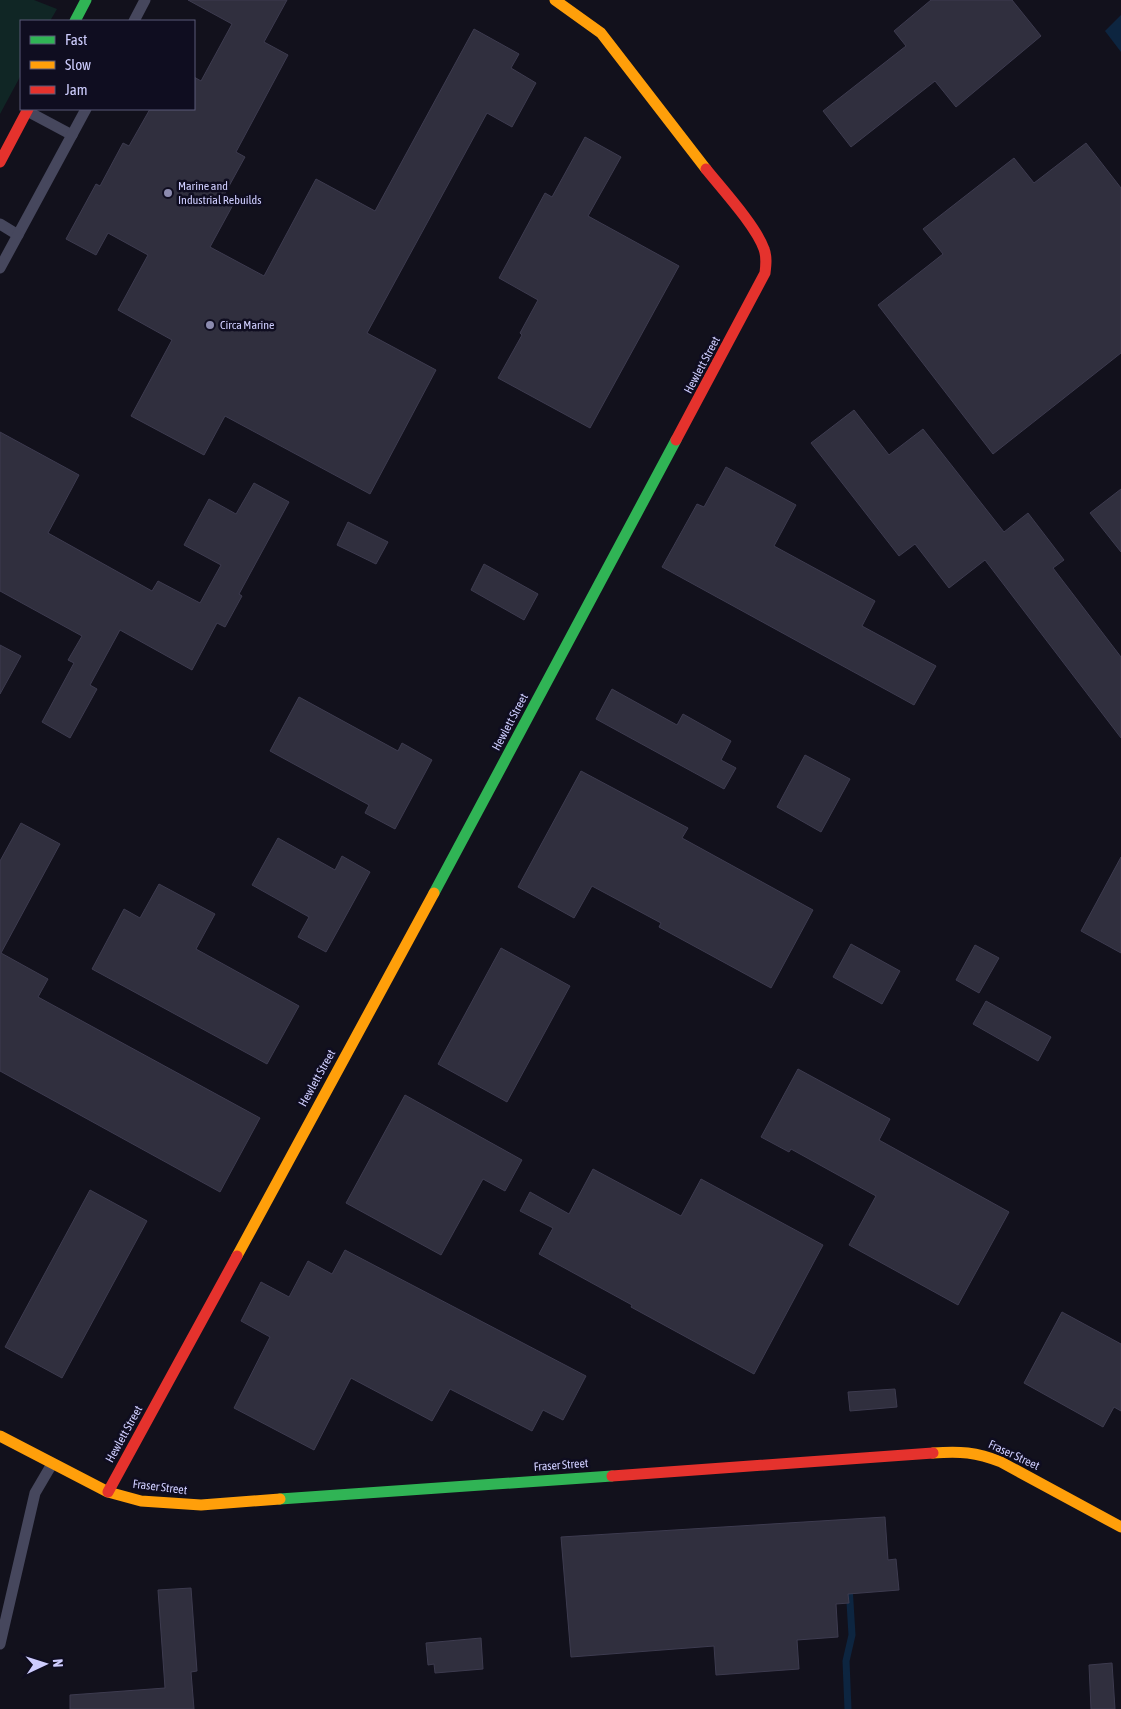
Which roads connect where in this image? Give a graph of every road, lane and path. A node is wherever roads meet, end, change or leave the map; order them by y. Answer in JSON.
{"nodes":[{"id":1,"x":85,"y":0,"type":"edge"},
{"id":2,"x":145,"y":0,"type":"edge"},
{"id":3,"x":555,"y":0,"type":"edge"},
{"id":4,"x":75,"y":20,"type":"edge"},
{"id":5,"x":135,"y":20,"type":"edge"},
{"id":6,"x":28,"y":110,"type":"edge"},
{"id":7,"x":85,"y":110,"type":"edge"},
{"id":8,"x":72,"y":135,"type":"junction"},
{"id":9,"x":0,"y":162,"type":"edge"},
{"id":10,"x":0,"y":224,"type":"edge"},
{"id":11,"x":18,"y":234,"type":"junction"},
{"id":12,"x":0,"y":268,"type":"edge"},
{"id":13,"x":0,"y":1436,"type":"edge"},
{"id":14,"x":52,"y":1464,"type":"junction"},
{"id":15,"x":108,"y":1492,"type":"junction"},
{"id":16,"x":1121,"y":1528,"type":"edge"},
{"id":17,"x":0,"y":1644,"type":"edge"}],
"edges":[{"from":1,"to":4,"type":"street"},
{"from":2,"to":5,"type":"lane"},
{"from":3,"to":15,"type":"street","name":"Hewlett Street"},
{"from":6,"to":8,"type":"lane"},
{"from":6,"to":9,"type":"street"},
{"from":7,"to":8,"type":"lane"},
{"from":8,"to":11,"type":"lane"},
{"from":10,"to":11,"type":"lane"},
{"from":11,"to":12,"type":"lane"},
{"from":13,"to":14,"type":"street","name":"Fraser Street"},
{"from":14,"to":15,"type":"street","name":"Fraser Street"},
{"from":14,"to":17,"type":"lane"},
{"from":15,"to":16,"type":"street","name":"Fraser Street"}]}
